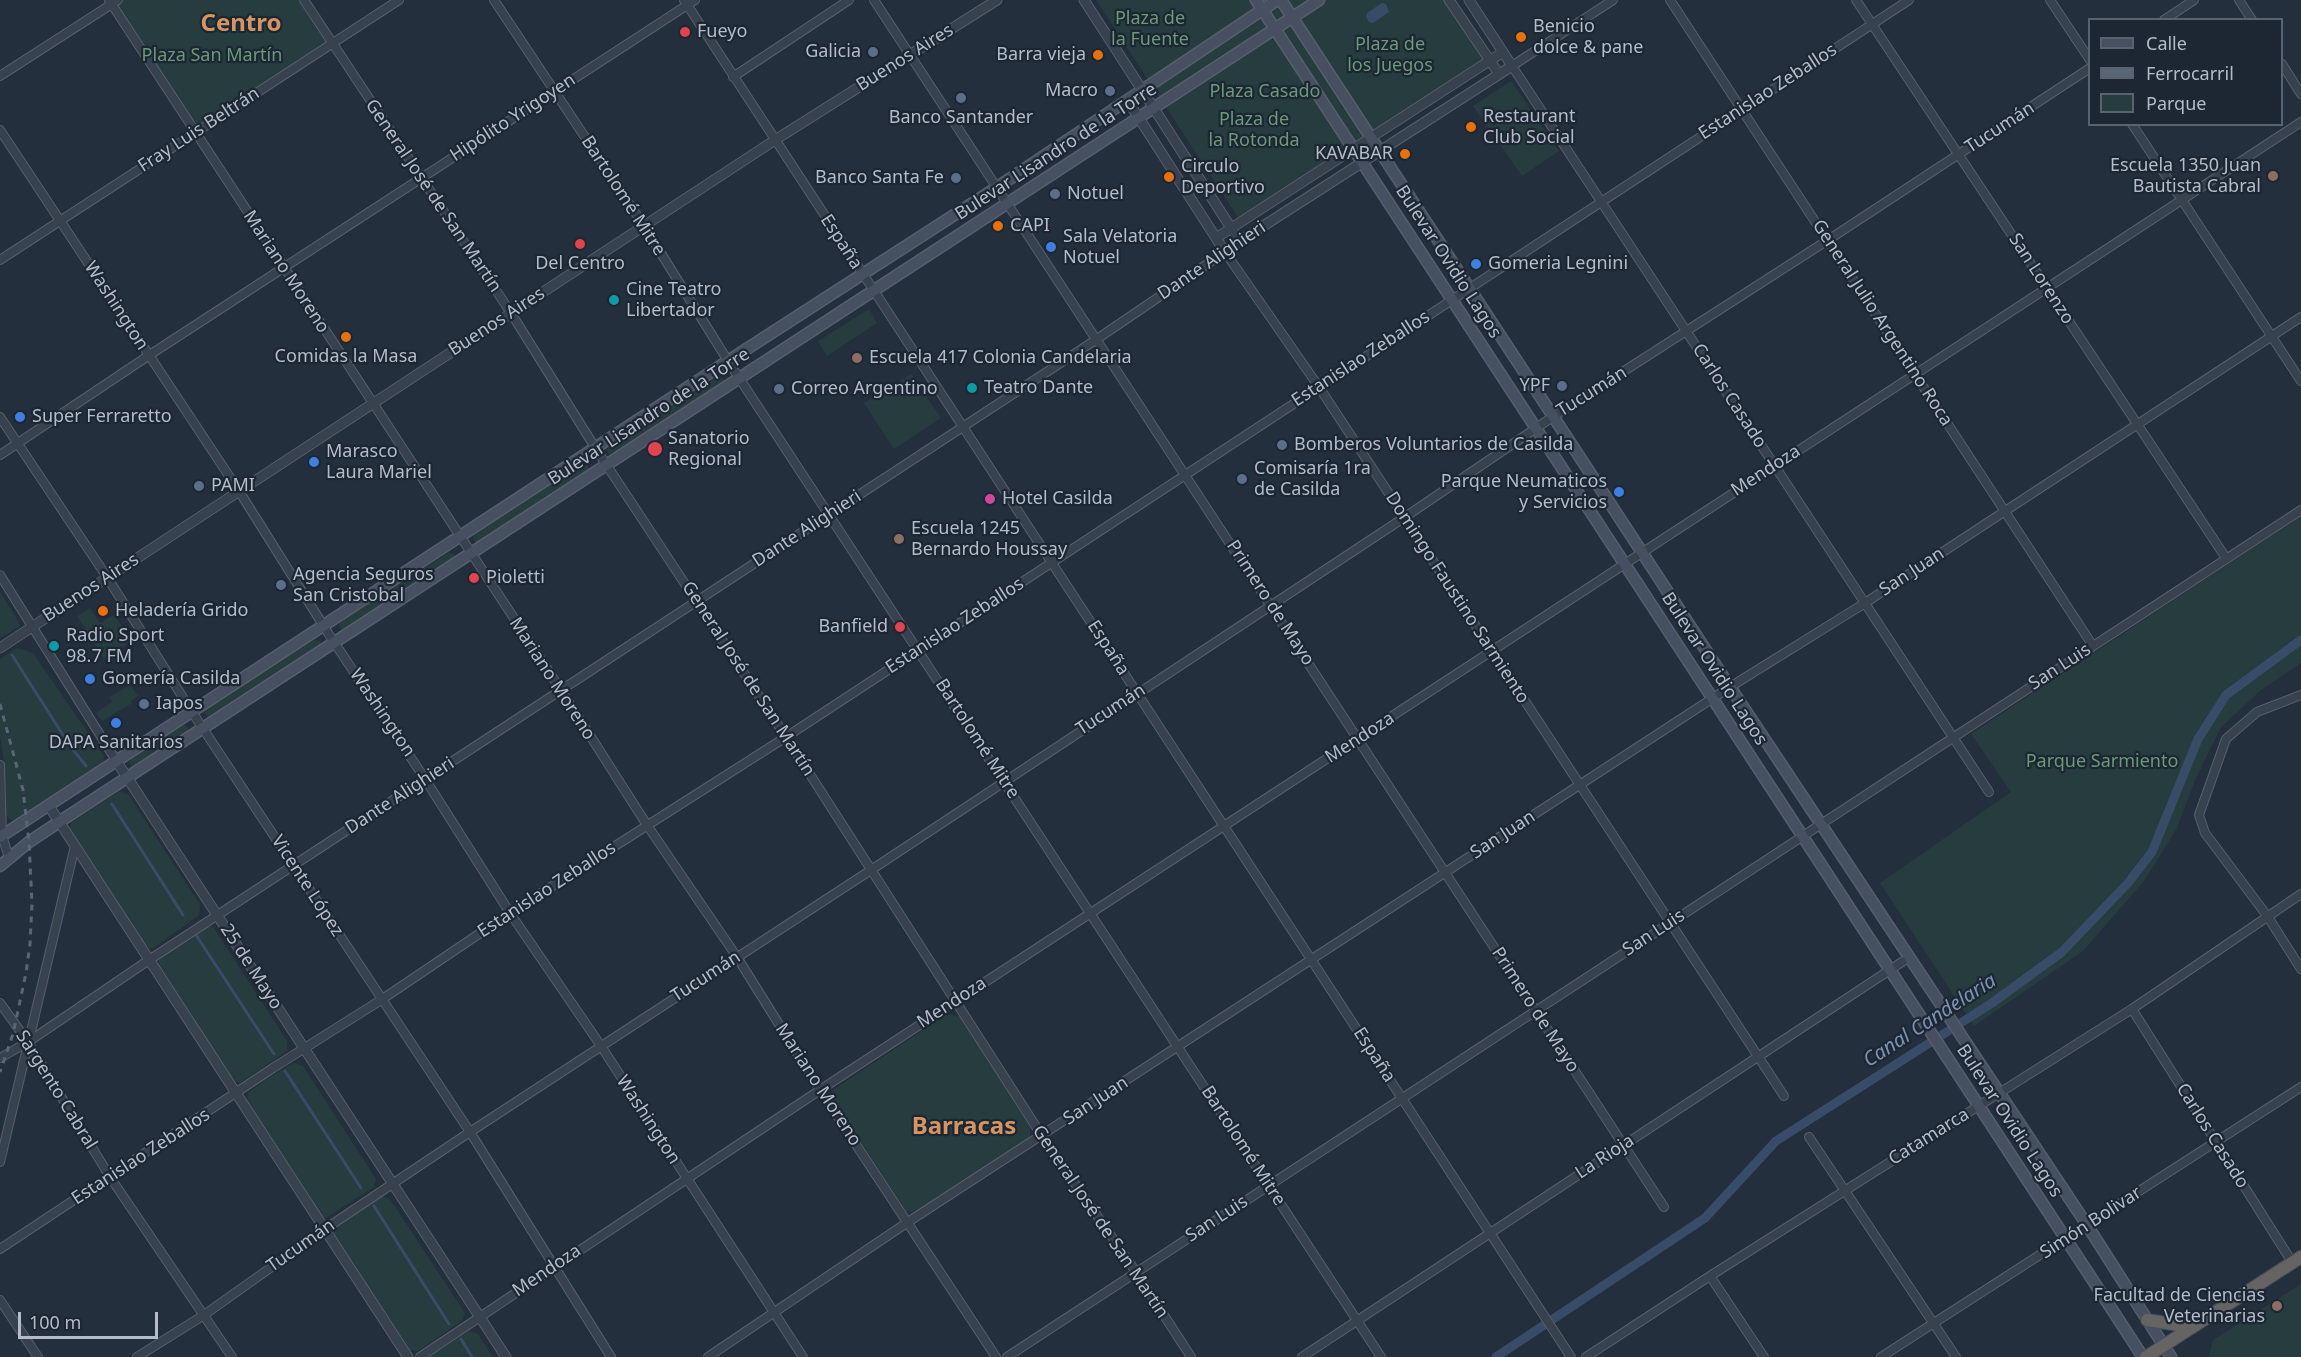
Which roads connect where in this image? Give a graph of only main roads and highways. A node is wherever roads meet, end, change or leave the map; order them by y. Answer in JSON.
{"nodes":[{"id":1,"x":1279,"y":0,"type":"edge"},
{"id":2,"x":1319,"y":0,"type":"edge"},
{"id":3,"x":1259,"y":5,"type":"edge"},
{"id":4,"x":1292,"y":18,"type":"junction"},
{"id":5,"x":1275,"y":29,"type":"junction"},
{"id":6,"x":1,"y":837,"type":"edge"},
{"id":7,"x":0,"y":866,"type":"edge"},
{"id":8,"x":2297,"y":1260,"type":"edge"},
{"id":9,"x":2147,"y":1320,"type":"junction"},
{"id":10,"x":2192,"y":1328,"type":"junction"},
{"id":11,"x":2164,"y":1346,"type":"junction"},
{"id":12,"x":2145,"y":1357,"type":"edge"},
{"id":13,"x":2171,"y":1357,"type":"edge"}],
"edges":[{"from":1,"to":3,"type":"main road","name":"Bulevar Lisandro de la Torre"},
{"from":1,"to":4,"type":"main road","name":"Bulevar Ovidio Lagos"},
{"from":2,"to":4,"type":"main road","name":"Bulevar Lisandro de la Torre"},
{"from":3,"to":5,"type":"main road","name":"Bulevar Ovidio Lagos"},
{"from":3,"to":6,"type":"main road","name":"Bulevar Lisandro de la Torre"},
{"from":4,"to":5,"type":"main road","name":"Bulevar Lisandro de la Torre"},
{"from":4,"to":9,"type":"main road","name":"Bulevar Ovidio Lagos"},
{"from":5,"to":7,"type":"main road","name":"Bulevar Lisandro de la Torre"},
{"from":5,"to":12,"type":"main road","name":"Bulevar Ovidio Lagos"},
{"from":8,"to":10,"type":"highway"},
{"from":9,"to":10,"type":"highway"},
{"from":9,"to":11,"type":"main road","name":"Bulevar Ovidio Lagos"},
{"from":10,"to":11,"type":"highway"},
{"from":11,"to":12,"type":"highway"},
{"from":11,"to":13,"type":"main road","name":"Bulevar Ovidio Lagos"}]}
